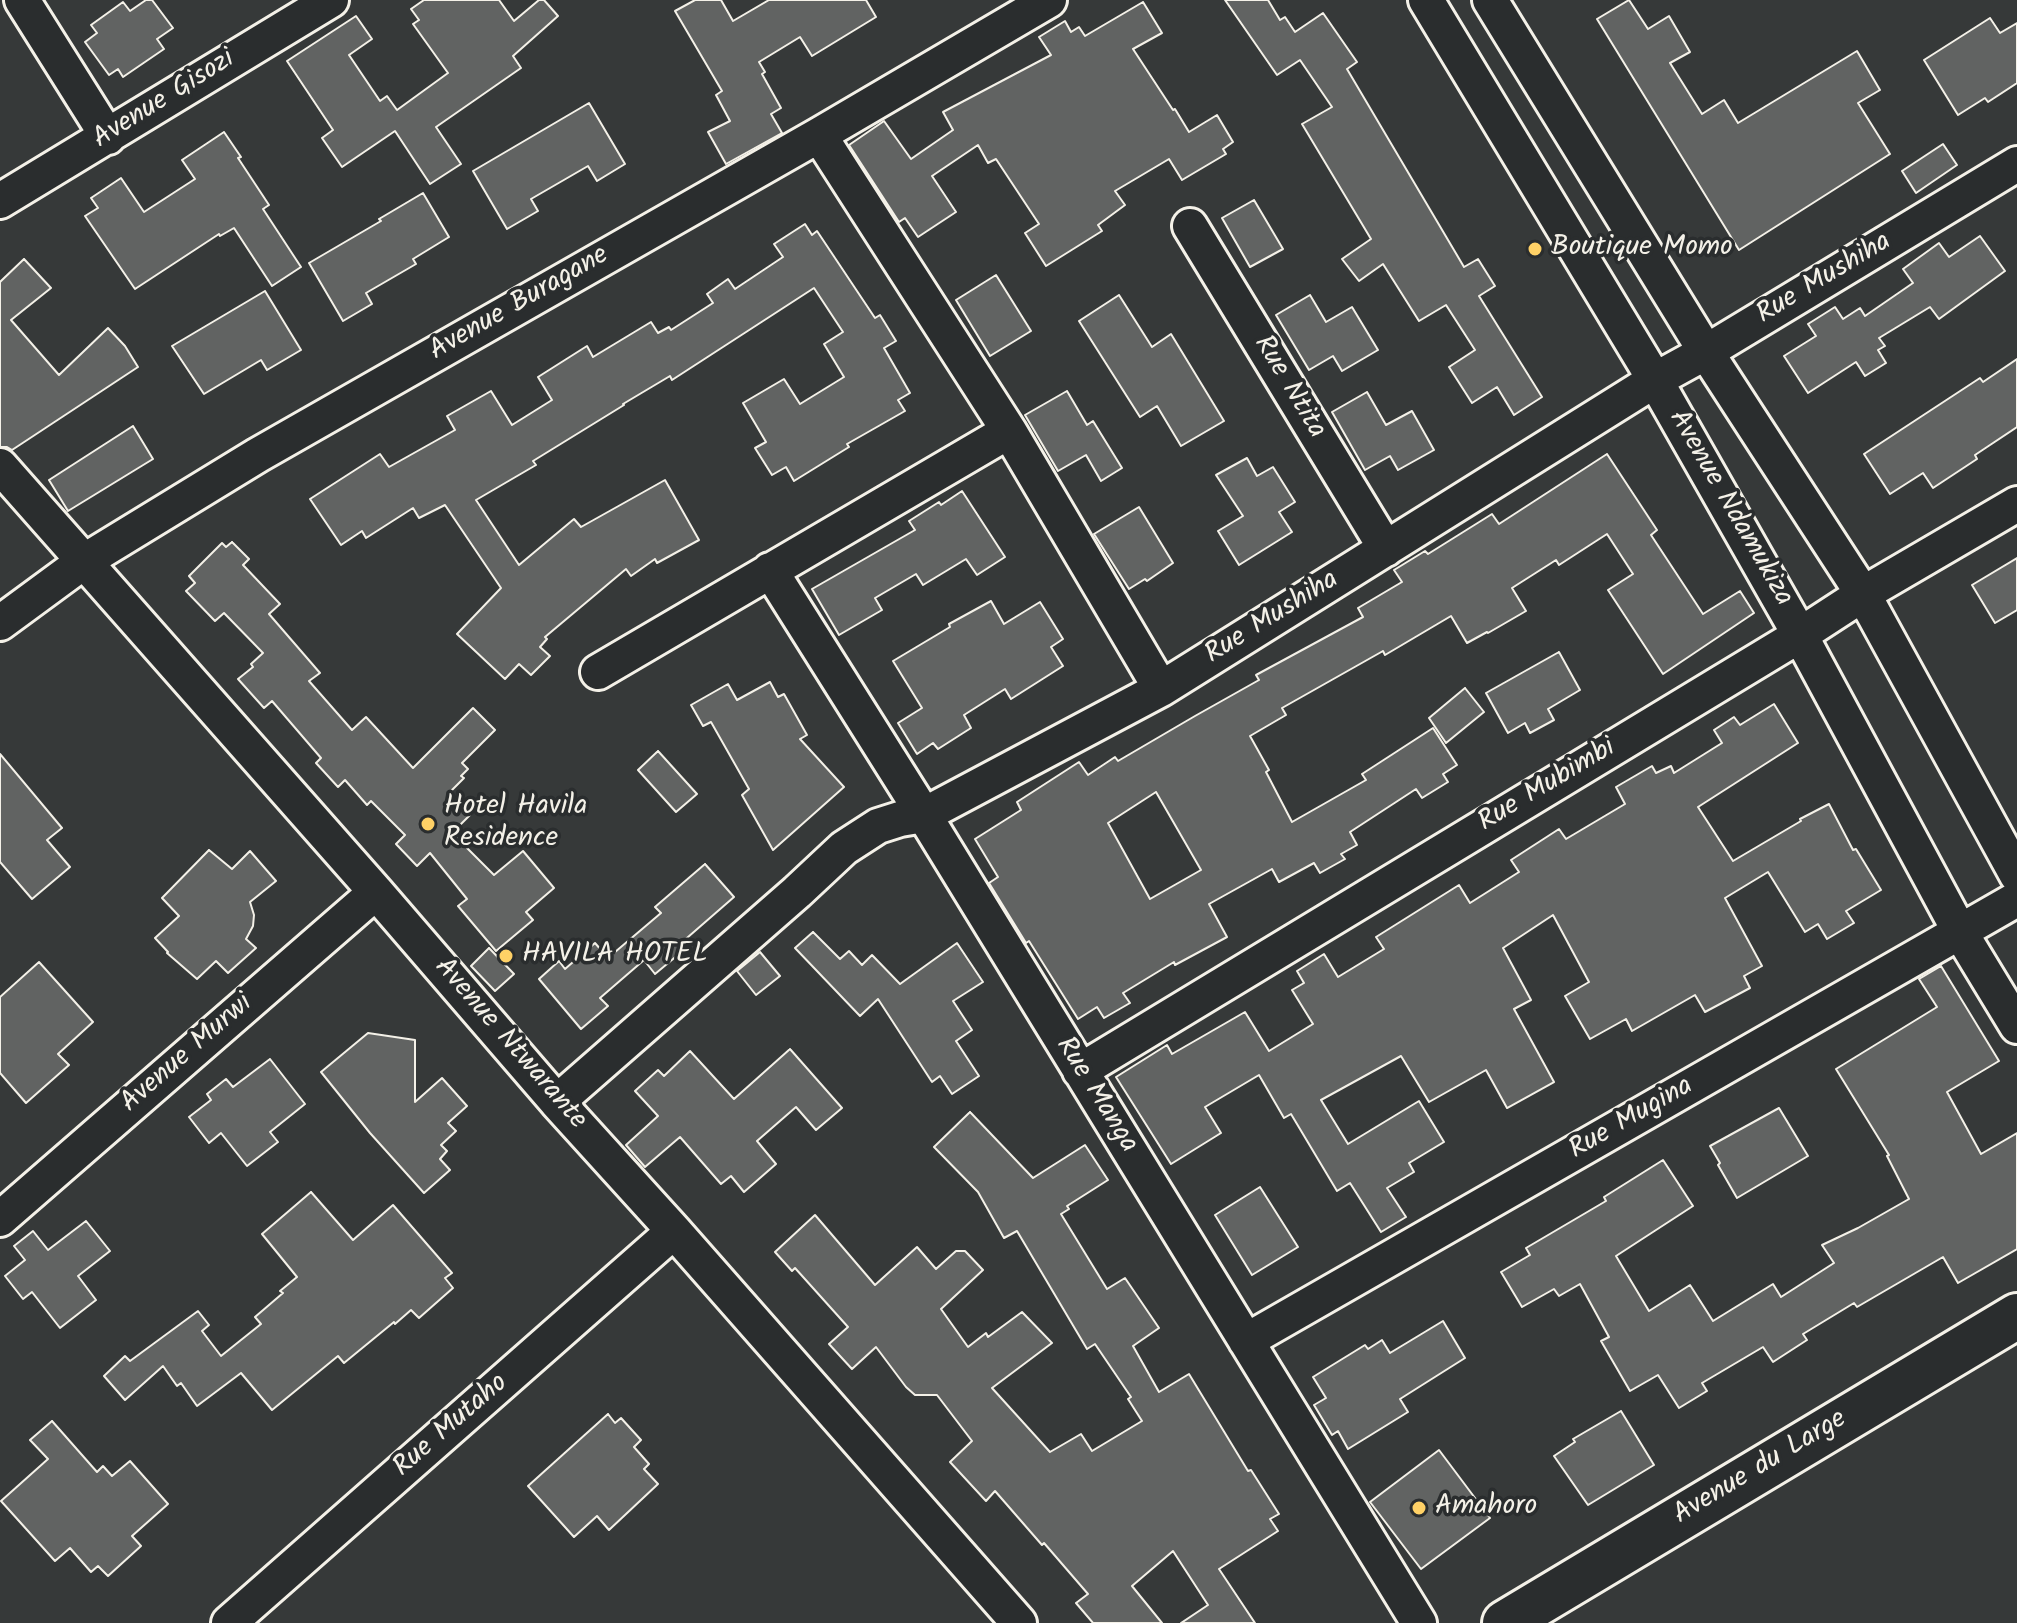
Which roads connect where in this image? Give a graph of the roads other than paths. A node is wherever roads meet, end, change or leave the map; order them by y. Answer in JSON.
{"nodes":[{"id":1,"x":22,"y":0,"type":"edge"},
{"id":2,"x":331,"y":0,"type":"edge"},
{"id":3,"x":1049,"y":0,"type":"edge"},
{"id":4,"x":1426,"y":0,"type":"edge"},
{"id":5,"x":1490,"y":0,"type":"edge"},
{"id":6,"x":819,"y":135,"type":"junction"},
{"id":7,"x":108,"y":137,"type":"junction"},
{"id":8,"x":2017,"y":164,"type":"edge"},
{"id":9,"x":0,"y":201,"type":"edge"},
{"id":10,"x":1190,"y":226,"type":"dead end"},
{"id":11,"x":1706,"y":352,"type":"junction"},
{"id":12,"x":1655,"y":380,"type":"junction"},
{"id":13,"x":1009,"y":431,"type":"junction"},
{"id":14,"x":0,"y":466,"type":"edge"},
{"id":15,"x":2017,"y":504,"type":"edge"},
{"id":16,"x":1386,"y":549,"type":"junction"},
{"id":17,"x":83,"y":562,"type":"junction"},
{"id":18,"x":770,"y":570,"type":"junction"},
{"id":19,"x":1863,"y":594,"type":"junction"},
{"id":20,"x":0,"y":623,"type":"edge"},
{"id":21,"x":1800,"y":635,"type":"junction"},
{"id":22,"x":598,"y":672,"type":"dead end"},
{"id":23,"x":1161,"y":689,"type":"junction"},
{"id":24,"x":924,"y":815,"type":"junction"},
{"id":25,"x":2017,"y":875,"type":"edge"},
{"id":26,"x":376,"y":892,"type":"junction"},
{"id":27,"x":2017,"y":899,"type":"edge"},
{"id":28,"x":1960,"y":932,"type":"junction"},
{"id":29,"x":2017,"y":1026,"type":"edge"},
{"id":30,"x":1080,"y":1071,"type":"junction"},
{"id":31,"x":557,"y":1102,"type":"junction"},
{"id":32,"x":0,"y":1219,"type":"edge"},
{"id":33,"x":674,"y":1231,"type":"junction"},
{"id":34,"x":2017,"y":1316,"type":"edge"},
{"id":35,"x":1246,"y":1341,"type":"junction"},
{"id":36,"x":229,"y":1623,"type":"edge"},
{"id":37,"x":1019,"y":1623,"type":"edge"},
{"id":38,"x":1419,"y":1623,"type":"edge"},
{"id":39,"x":1505,"y":1623,"type":"edge"}],
"edges":[{"from":1,"to":7,"type":"street"},
{"from":2,"to":7,"type":"street","name":"Avenue Gisozi"},
{"from":3,"to":6,"type":"street","name":"Avenue Buragane"},
{"from":4,"to":12,"type":"street","name":"Avenue Ndamukiza"},
{"from":5,"to":11,"type":"street"},
{"from":6,"to":13,"type":"street"},
{"from":6,"to":17,"type":"street","name":"Avenue Buragane"},
{"from":7,"to":9,"type":"street","name":"Avenue Gisozi"},
{"from":8,"to":11,"type":"street","name":"Rue Mushiha"},
{"from":10,"to":16,"type":"street","name":"Rue Ntita"},
{"from":11,"to":12,"type":"street","name":"Rue Mushiha"},
{"from":11,"to":19,"type":"street"},
{"from":12,"to":16,"type":"street","name":"Rue Mushiha"},
{"from":12,"to":21,"type":"street","name":"Avenue Ndamukiza"},
{"from":13,"to":18,"type":"street"},
{"from":13,"to":23,"type":"street"},
{"from":14,"to":17,"type":"street","name":"Avenue Ntwarante"},
{"from":15,"to":19,"type":"street","name":"Rue Mubimbi"},
{"from":16,"to":23,"type":"street","name":"Rue Mushiha"},
{"from":17,"to":20,"type":"street","name":"Avenue Buragane"},
{"from":17,"to":26,"type":"street","name":"Avenue Ntwarante"},
{"from":18,"to":22,"type":"street"},
{"from":18,"to":24,"type":"street","name":"Rue Manga"},
{"from":19,"to":21,"type":"street","name":"Rue Mubimbi"},
{"from":19,"to":25,"type":"street"},
{"from":21,"to":28,"type":"street","name":"Avenue Ndamukiza"},
{"from":21,"to":30,"type":"street","name":"Rue Mubimbi"},
{"from":23,"to":24,"type":"street","name":"Rue Mushiha"},
{"from":24,"to":30,"type":"street","name":"Rue Manga"},
{"from":24,"to":31,"type":"street","name":"Rue Mushiha"},
{"from":26,"to":31,"type":"street","name":"Avenue Ntwarante"},
{"from":26,"to":32,"type":"street","name":"Avenue Murwi"},
{"from":27,"to":28,"type":"street","name":"Rue Mugina"},
{"from":28,"to":29,"type":"street","name":"Avenue Ndamukiza"},
{"from":28,"to":35,"type":"street","name":"Rue Mugina"},
{"from":30,"to":35,"type":"street","name":"Rue Manga"},
{"from":31,"to":33,"type":"street","name":"Avenue Ntwarante"},
{"from":33,"to":36,"type":"street","name":"Rue Mutaho"},
{"from":33,"to":37,"type":"street","name":"Avenue Ntwarante"},
{"from":34,"to":39,"type":"main road","name":"Avenue du Large"},
{"from":35,"to":38,"type":"street","name":"Rue Manga"}]}
